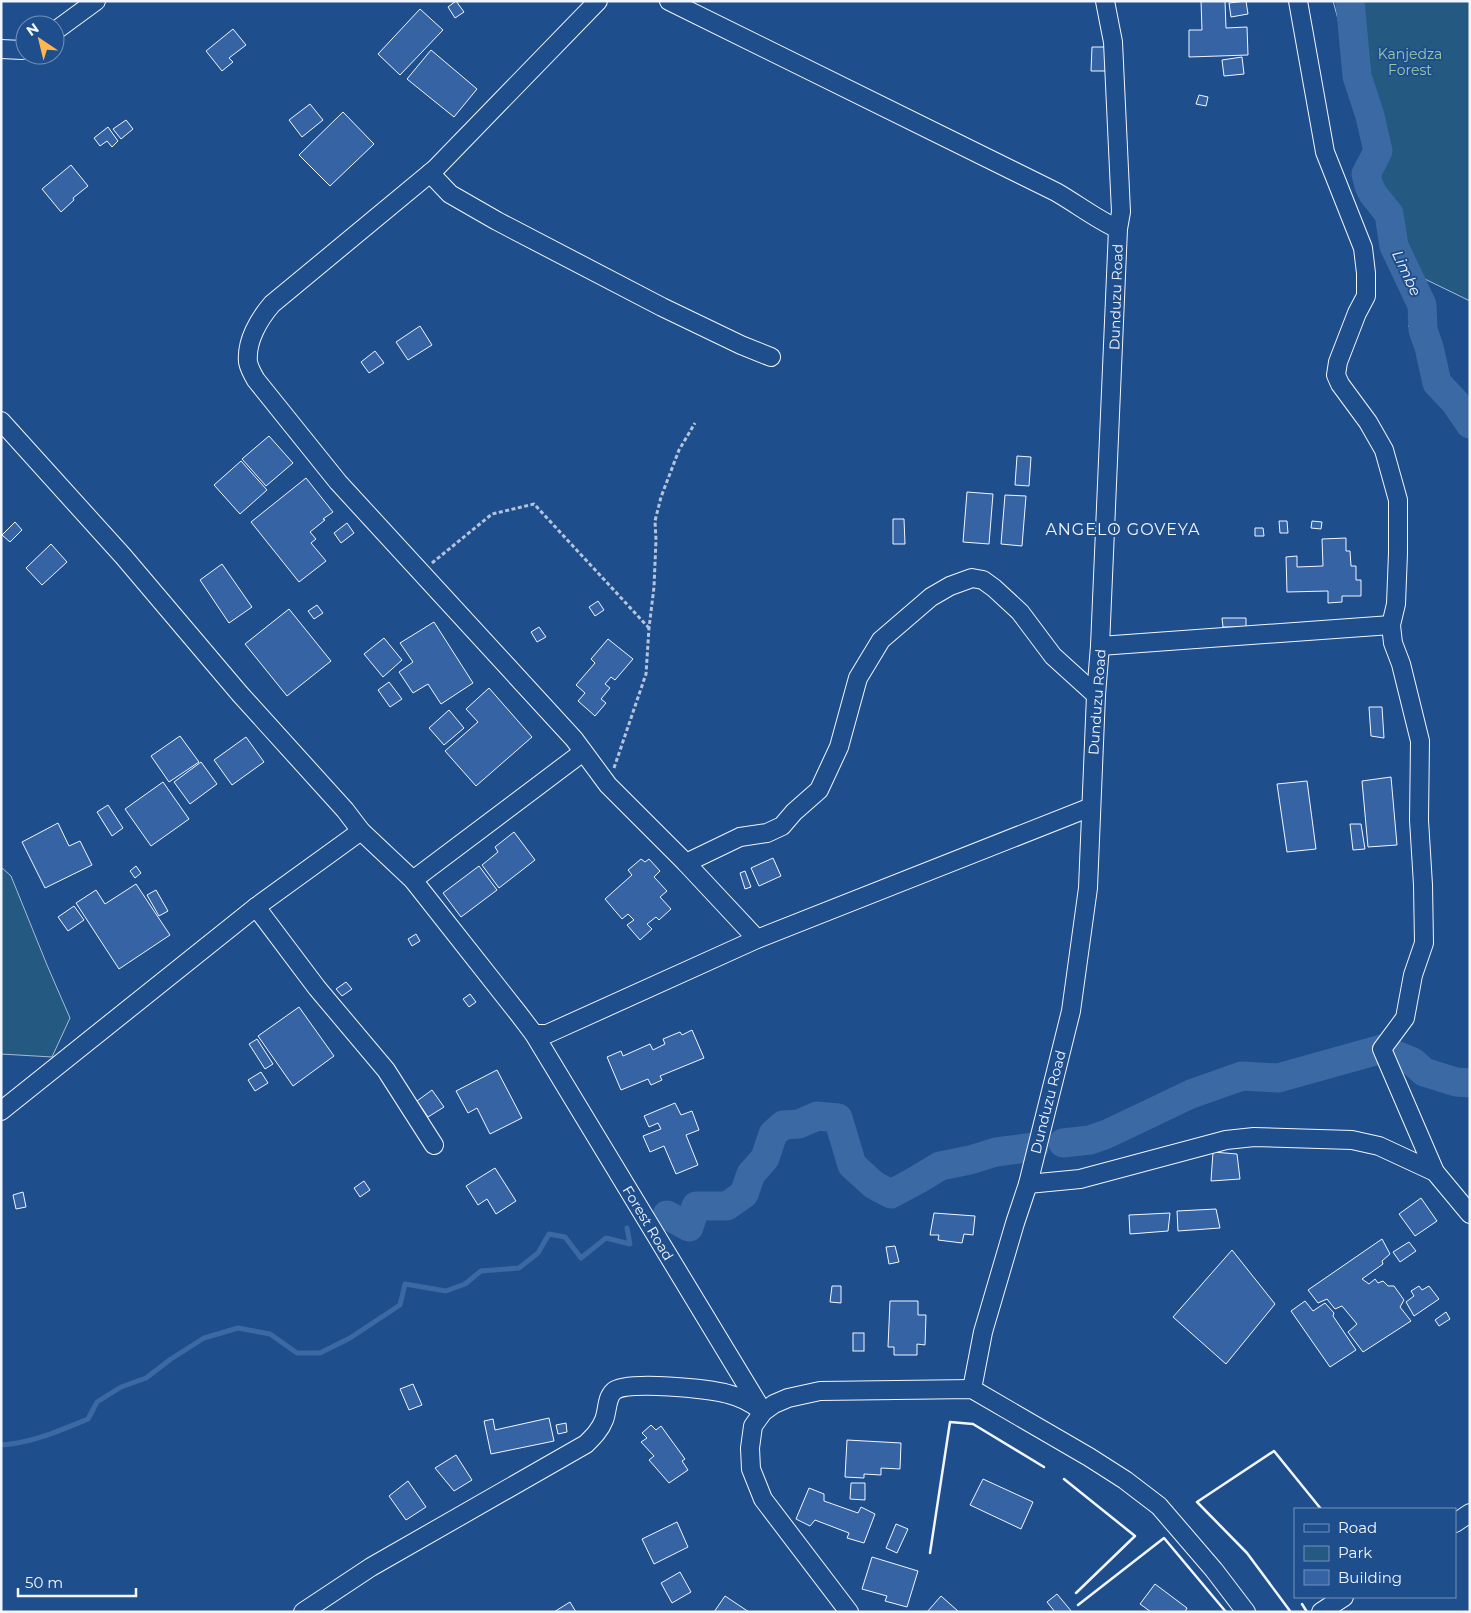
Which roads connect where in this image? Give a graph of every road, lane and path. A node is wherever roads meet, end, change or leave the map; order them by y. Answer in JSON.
{"nodes":[{"id":1,"x":96,"y":1,"type":"edge"},
{"id":2,"x":598,"y":1,"type":"edge"},
{"id":3,"x":669,"y":1,"type":"edge"},
{"id":4,"x":1105,"y":1,"type":"edge"},
{"id":5,"x":1298,"y":1,"type":"edge"},
{"id":6,"x":65,"y":24,"type":"edge"},
{"id":7,"x":1,"y":49,"type":"edge"},
{"id":8,"x":15,"y":50,"type":"edge"},
{"id":9,"x":430,"y":172,"type":"junction"},
{"id":10,"x":1118,"y":229,"type":"junction"},
{"id":11,"x":771,"y":357,"type":"dead end"},
{"id":12,"x":1,"y":421,"type":"edge"},
{"id":13,"x":695,"y":422,"type":"dead end"},
{"id":14,"x":420,"y":574,"type":"junction"},
{"id":15,"x":1391,"y":625,"type":"junction"},
{"id":16,"x":649,"y":628,"type":"junction"},
{"id":17,"x":1100,"y":646,"type":"junction"},
{"id":18,"x":1096,"y":695,"type":"junction"},
{"id":19,"x":583,"y":752,"type":"junction"},
{"id":20,"x":608,"y":785,"type":"junction"},
{"id":21,"x":1091,"y":807,"type":"junction"},
{"id":22,"x":362,"y":831,"type":"junction"},
{"id":23,"x":686,"y":863,"type":"junction"},
{"id":24,"x":413,"y":880,"type":"junction"},
{"id":25,"x":256,"y":907,"type":"junction"},
{"id":26,"x":757,"y":939,"type":"junction"},
{"id":27,"x":534,"y":1034,"type":"junction"},
{"id":28,"x":1,"y":1111,"type":"edge"},
{"id":29,"x":434,"y":1144,"type":"dead end"},
{"id":30,"x":1435,"y":1172,"type":"junction"},
{"id":31,"x":1028,"y":1184,"type":"junction"},
{"id":32,"x":1470,"y":1214,"type":"edge"},
{"id":33,"x":972,"y":1389,"type":"junction"},
{"id":34,"x":763,"y":1412,"type":"junction"},
{"id":35,"x":1470,"y":1513,"type":"edge"},
{"id":36,"x":1456,"y":1522,"type":"edge"},
{"id":37,"x":1342,"y":1598,"type":"edge"},
{"id":38,"x":847,"y":1611,"type":"edge"},
{"id":39,"x":303,"y":1612,"type":"edge"},
{"id":40,"x":1246,"y":1612,"type":"edge"},
{"id":41,"x":1321,"y":1612,"type":"edge"}],
"edges":[{"from":1,"to":6,"type":"street"},
{"from":2,"to":9,"type":"street"},
{"from":3,"to":10,"type":"street"},
{"from":4,"to":10,"type":"street","name":"Dunduzu Road"},
{"from":5,"to":15,"type":"street"},
{"from":7,"to":8,"type":"street"},
{"from":9,"to":11,"type":"street"},
{"from":9,"to":14,"type":"street"},
{"from":10,"to":17,"type":"street","name":"Dunduzu Road"},
{"from":12,"to":22,"type":"street","name":"Forest Road"},
{"from":13,"to":16,"type":"path"},
{"from":14,"to":16,"type":"path"},
{"from":14,"to":19,"type":"street"},
{"from":15,"to":17,"type":"street"},
{"from":15,"to":30,"type":"street"},
{"from":16,"to":20,"type":"path"},
{"from":17,"to":18,"type":"street","name":"Dunduzu Road"},
{"from":18,"to":21,"type":"street","name":"Dunduzu Road"},
{"from":18,"to":23,"type":"street"},
{"from":19,"to":20,"type":"street"},
{"from":19,"to":24,"type":"street"},
{"from":20,"to":23,"type":"street"},
{"from":21,"to":26,"type":"street"},
{"from":21,"to":31,"type":"street","name":"Dunduzu Road"},
{"from":22,"to":24,"type":"street","name":"Forest Road"},
{"from":22,"to":25,"type":"street"},
{"from":23,"to":26,"type":"street"},
{"from":24,"to":27,"type":"street","name":"Forest Road"},
{"from":25,"to":28,"type":"street"},
{"from":25,"to":29,"type":"street"},
{"from":26,"to":27,"type":"street"},
{"from":27,"to":34,"type":"street","name":"Forest Road"},
{"from":30,"to":31,"type":"street"},
{"from":30,"to":32,"type":"street"},
{"from":31,"to":33,"type":"street","name":"Dunduzu Road"},
{"from":33,"to":34,"type":"street"},
{"from":33,"to":40,"type":"street"},
{"from":34,"to":38,"type":"street"},
{"from":34,"to":39,"type":"street"},
{"from":35,"to":36,"type":"street"},
{"from":37,"to":41,"type":"street"}]}
